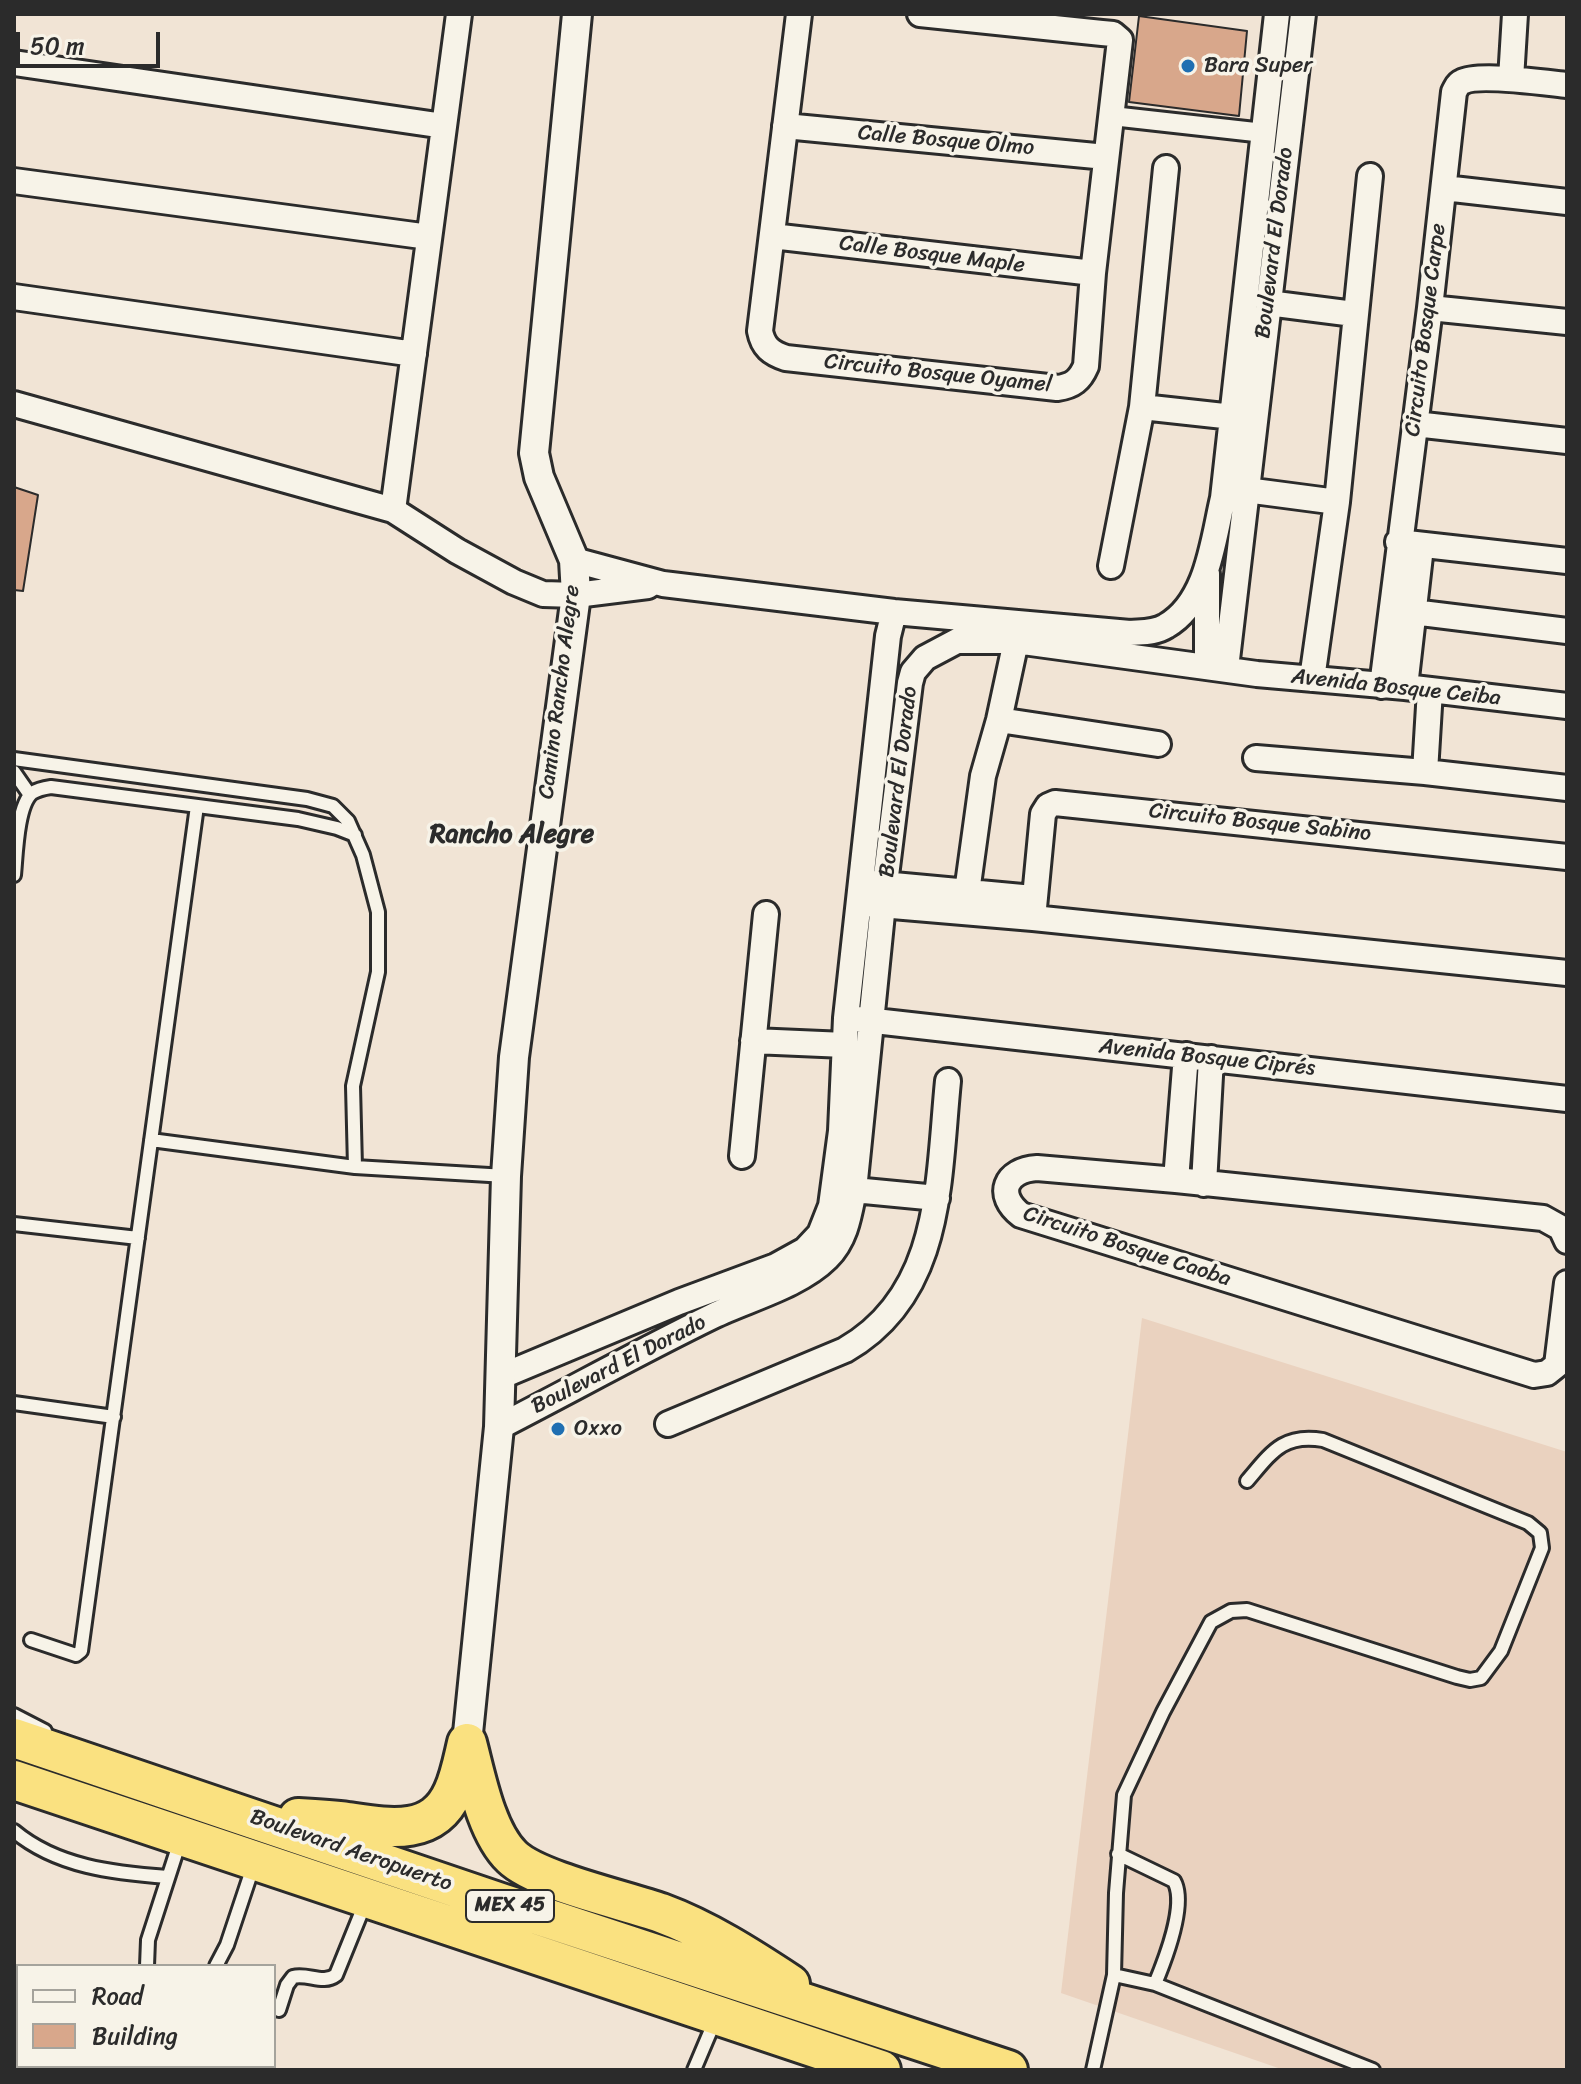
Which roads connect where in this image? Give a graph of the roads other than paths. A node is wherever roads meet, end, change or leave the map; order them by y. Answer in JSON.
{"nodes":[{"id":1,"x":459,"y":14,"type":"edge"},
{"id":2,"x":577,"y":14,"type":"edge"},
{"id":3,"x":799,"y":14,"type":"edge"},
{"id":4,"x":920,"y":14,"type":"edge"},
{"id":5,"x":1277,"y":14,"type":"edge"},
{"id":6,"x":1303,"y":14,"type":"edge"},
{"id":7,"x":1515,"y":14,"type":"edge"},
{"id":8,"x":1050,"y":21,"type":"edge"},
{"id":9,"x":14,"y":63,"type":"edge"},
{"id":10,"x":1511,"y":79,"type":"junction"},
{"id":11,"x":1567,"y":85,"type":"edge"},
{"id":12,"x":1112,"y":116,"type":"junction"},
{"id":13,"x":444,"y":126,"type":"junction"},
{"id":14,"x":785,"y":126,"type":"junction"},
{"id":15,"x":1264,"y":133,"type":"junction"},
{"id":16,"x":1106,"y":157,"type":"junction"},
{"id":17,"x":1166,"y":168,"type":"dead end"},
{"id":18,"x":1370,"y":176,"type":"dead end"},
{"id":19,"x":14,"y":181,"type":"edge"},
{"id":20,"x":1444,"y":188,"type":"junction"},
{"id":21,"x":1567,"y":202,"type":"edge"},
{"id":22,"x":772,"y":236,"type":"junction"},
{"id":23,"x":429,"y":237,"type":"junction"},
{"id":24,"x":1093,"y":273,"type":"junction"},
{"id":25,"x":14,"y":297,"type":"edge"},
{"id":26,"x":1268,"y":303,"type":"junction"},
{"id":27,"x":1430,"y":308,"type":"junction"},
{"id":28,"x":1354,"y":314,"type":"junction"},
{"id":29,"x":1567,"y":322,"type":"edge"},
{"id":30,"x":414,"y":354,"type":"junction"},
{"id":31,"x":14,"y":404,"type":"edge"},
{"id":32,"x":1142,"y":407,"type":"junction"},
{"id":33,"x":1233,"y":417,"type":"junction"},
{"id":34,"x":1415,"y":424,"type":"junction"},
{"id":35,"x":1567,"y":441,"type":"edge"},
{"id":36,"x":1246,"y":490,"type":"junction"},
{"id":37,"x":1337,"y":502,"type":"junction"},
{"id":38,"x":393,"y":510,"type":"junction"},
{"id":39,"x":1410,"y":545,"type":"junction"},
{"id":40,"x":574,"y":560,"type":"junction"},
{"id":41,"x":1567,"y":561,"type":"edge"},
{"id":42,"x":1111,"y":566,"type":"dead end"},
{"id":43,"x":1206,"y":568,"type":"junction"},
{"id":44,"x":663,"y":584,"type":"junction"},
{"id":45,"x":576,"y":595,"type":"junction"},
{"id":46,"x":894,"y":612,"type":"junction"},
{"id":47,"x":1413,"y":612,"type":"junction"},
{"id":48,"x":1567,"y":631,"type":"edge"},
{"id":49,"x":1016,"y":641,"type":"junction"},
{"id":50,"x":1217,"y":667,"type":"junction"},
{"id":51,"x":1312,"y":679,"type":"junction"},
{"id":52,"x":1393,"y":686,"type":"junction"},
{"id":53,"x":1430,"y":690,"type":"junction"},
{"id":54,"x":1567,"y":706,"type":"edge"},
{"id":55,"x":999,"y":720,"type":"junction"},
{"id":56,"x":1158,"y":744,"type":"dead end"},
{"id":57,"x":1256,"y":758,"type":"dead end"},
{"id":58,"x":14,"y":759,"type":"edge"},
{"id":59,"x":14,"y":772,"type":"edge"},
{"id":60,"x":1425,"y":772,"type":"junction"},
{"id":61,"x":1567,"y":788,"type":"edge"},
{"id":62,"x":30,"y":795,"type":"junction"},
{"id":63,"x":197,"y":806,"type":"junction"},
{"id":64,"x":355,"y":835,"type":"junction"},
{"id":65,"x":1567,"y":857,"type":"edge"},
{"id":66,"x":14,"y":875,"type":"edge"},
{"id":67,"x":967,"y":892,"type":"junction"},
{"id":68,"x":860,"y":893,"type":"junction"},
{"id":69,"x":885,"y":894,"type":"junction"},
{"id":70,"x":1033,"y":908,"type":"junction"},
{"id":71,"x":766,"y":914,"type":"dead end"},
{"id":72,"x":1567,"y":973,"type":"edge"},
{"id":73,"x":846,"y":1018,"type":"junction"},
{"id":74,"x":871,"y":1020,"type":"junction"},
{"id":75,"x":753,"y":1041,"type":"junction"},
{"id":76,"x":845,"y":1045,"type":"junction"},
{"id":77,"x":1186,"y":1055,"type":"junction"},
{"id":78,"x":1211,"y":1058,"type":"junction"},
{"id":79,"x":948,"y":1081,"type":"dead end"},
{"id":80,"x":1567,"y":1099,"type":"edge"},
{"id":81,"x":151,"y":1140,"type":"junction"},
{"id":82,"x":742,"y":1156,"type":"dead end"},
{"id":83,"x":355,"y":1167,"type":"junction"},
{"id":84,"x":506,"y":1176,"type":"junction"},
{"id":85,"x":1176,"y":1180,"type":"junction"},
{"id":86,"x":1204,"y":1184,"type":"junction"},
{"id":87,"x":854,"y":1190,"type":"junction"},
{"id":88,"x":937,"y":1198,"type":"junction"},
{"id":89,"x":14,"y":1224,"type":"edge"},
{"id":90,"x":138,"y":1238,"type":"junction"},
{"id":91,"x":1567,"y":1241,"type":"edge"},
{"id":92,"x":1567,"y":1283,"type":"edge"},
{"id":93,"x":679,"y":1302,"type":"junction"},
{"id":94,"x":691,"y":1328,"type":"junction"},
{"id":95,"x":566,"y":1350,"type":"junction"},
{"id":96,"x":502,"y":1376,"type":"junction"},
{"id":97,"x":579,"y":1386,"type":"junction"},
{"id":98,"x":14,"y":1403,"type":"edge"},
{"id":99,"x":114,"y":1417,"type":"junction"},
{"id":100,"x":668,"y":1424,"type":"dead end"},
{"id":101,"x":499,"y":1427,"type":"junction"},
{"id":102,"x":1247,"y":1481,"type":"dead end"},
{"id":103,"x":31,"y":1640,"type":"dead end"},
{"id":104,"x":14,"y":1715,"type":"edge"},
{"id":105,"x":14,"y":1738,"type":"edge"},
{"id":106,"x":467,"y":1743,"type":"junction"},
{"id":107,"x":106,"y":1768,"type":"junction"},
{"id":108,"x":14,"y":1780,"type":"edge"},
{"id":109,"x":258,"y":1819,"type":"junction"},
{"id":110,"x":14,"y":1831,"type":"edge"},
{"id":111,"x":182,"y":1835,"type":"junction"},
{"id":112,"x":1118,"y":1854,"type":"junction"},
{"id":113,"x":255,"y":1860,"type":"junction"},
{"id":114,"x":168,"y":1877,"type":"junction"},
{"id":115,"x":367,"y":1898,"type":"junction"},
{"id":116,"x":147,"y":1964,"type":"edge"},
{"id":117,"x":217,"y":1964,"type":"edge"},
{"id":118,"x":1114,"y":1975,"type":"junction"},
{"id":119,"x":1155,"y":1984,"type":"junction"},
{"id":120,"x":279,"y":2010,"type":"dead end"},
{"id":121,"x":836,"y":2014,"type":"junction"},
{"id":122,"x":717,"y":2015,"type":"junction"},
{"id":123,"x":694,"y":2070,"type":"edge"},
{"id":124,"x":881,"y":2070,"type":"edge"},
{"id":125,"x":1008,"y":2070,"type":"edge"},
{"id":126,"x":1093,"y":2070,"type":"edge"},
{"id":127,"x":1373,"y":2070,"type":"edge"}],
"edges":[{"from":1,"to":13,"type":"street"},
{"from":2,"to":40,"type":"street","name":"Camino Rancho Alegre"},
{"from":3,"to":14,"type":"street","name":"Circuito Bosque Oyamel"},
{"from":4,"to":8,"type":"street","name":"Circuito Bosque Oyamel"},
{"from":5,"to":15,"type":"street","name":"Boulevard El Dorado"},
{"from":6,"to":26,"type":"street","name":"Boulevard El Dorado"},
{"from":7,"to":10,"type":"street"},
{"from":8,"to":12,"type":"street","name":"Circuito Bosque Oyamel"},
{"from":9,"to":13,"type":"street"},
{"from":10,"to":11,"type":"street","name":"Circuito Bosque Carpe"},
{"from":10,"to":20,"type":"street","name":"Circuito Bosque Carpe"},
{"from":12,"to":15,"type":"street"},
{"from":12,"to":16,"type":"street","name":"Circuito Bosque Oyamel"},
{"from":13,"to":23,"type":"street"},
{"from":14,"to":16,"type":"street","name":"Calle Bosque Olmo"},
{"from":14,"to":22,"type":"street","name":"Circuito Bosque Oyamel"},
{"from":15,"to":33,"type":"street","name":"Boulevard El Dorado"},
{"from":16,"to":24,"type":"street","name":"Circuito Bosque Oyamel"},
{"from":17,"to":32,"type":"street"},
{"from":18,"to":28,"type":"street"},
{"from":19,"to":23,"type":"street"},
{"from":20,"to":21,"type":"street"},
{"from":20,"to":27,"type":"street","name":"Circuito Bosque Carpe"},
{"from":22,"to":24,"type":"street","name":"Calle Bosque Maple"},
{"from":22,"to":24,"type":"street","name":"Circuito Bosque Oyamel"},
{"from":23,"to":30,"type":"street"},
{"from":25,"to":30,"type":"street"},
{"from":26,"to":28,"type":"street"},
{"from":26,"to":36,"type":"street","name":"Boulevard El Dorado"},
{"from":27,"to":29,"type":"street"},
{"from":27,"to":34,"type":"street","name":"Circuito Bosque Carpe"},
{"from":28,"to":37,"type":"street"},
{"from":30,"to":38,"type":"street"},
{"from":31,"to":38,"type":"street","name":"Boulevard El Dorado"},
{"from":32,"to":33,"type":"street"},
{"from":32,"to":42,"type":"street"},
{"from":33,"to":43,"type":"street","name":"Boulevard El Dorado"},
{"from":34,"to":35,"type":"street"},
{"from":34,"to":39,"type":"street","name":"Circuito Bosque Carpe"},
{"from":36,"to":37,"type":"street"},
{"from":36,"to":50,"type":"street","name":"Boulevard El Dorado"},
{"from":37,"to":51,"type":"street"},
{"from":38,"to":45,"type":"street","name":"Boulevard El Dorado"},
{"from":39,"to":41,"type":"street"},
{"from":39,"to":47,"type":"street","name":"Circuito Bosque Carpe"},
{"from":39,"to":52,"type":"street","name":"Circuito Bosque Carpe"},
{"from":40,"to":44,"type":"street","name":"Boulevard El Dorado"},
{"from":40,"to":45,"type":"street","name":"Camino Rancho Alegre"},
{"from":43,"to":46,"type":"street","name":"Boulevard El Dorado"},
{"from":43,"to":50,"type":"street"},
{"from":44,"to":45,"type":"street","name":"Boulevard El Dorado"},
{"from":44,"to":46,"type":"street","name":"Boulevard El Dorado"},
{"from":45,"to":84,"type":"street","name":"Camino Rancho Alegre"},
{"from":46,"to":68,"type":"street","name":"Boulevard El Dorado"},
{"from":47,"to":48,"type":"street"},
{"from":47,"to":52,"type":"street","name":"Circuito Bosque Carpe"},
{"from":49,"to":50,"type":"street","name":"Boulevard El Dorado"},
{"from":49,"to":55,"type":"street"},
{"from":49,"to":69,"type":"street","name":"Boulevard El Dorado"},
{"from":50,"to":51,"type":"street","name":"Avenida Bosque Ceiba"},
{"from":51,"to":52,"type":"street","name":"Avenida Bosque Ceiba"},
{"from":52,"to":53,"type":"street","name":"Avenida Bosque Ceiba"},
{"from":53,"to":54,"type":"street","name":"Avenida Bosque Ceiba"},
{"from":53,"to":60,"type":"street"},
{"from":55,"to":56,"type":"street"},
{"from":55,"to":67,"type":"street"},
{"from":57,"to":60,"type":"street"},
{"from":58,"to":64,"type":"lane"},
{"from":59,"to":62,"type":"lane"},
{"from":60,"to":61,"type":"street"},
{"from":62,"to":63,"type":"lane"},
{"from":62,"to":66,"type":"lane"},
{"from":63,"to":64,"type":"lane"},
{"from":63,"to":81,"type":"lane"},
{"from":64,"to":83,"type":"lane"},
{"from":65,"to":70,"type":"street","name":"Circuito Bosque Sabino"},
{"from":67,"to":69,"type":"street"},
{"from":67,"to":70,"type":"street"},
{"from":68,"to":69,"type":"street"},
{"from":68,"to":73,"type":"street","name":"Boulevard El Dorado"},
{"from":69,"to":70,"type":"street"},
{"from":69,"to":74,"type":"street","name":"Boulevard El Dorado"},
{"from":70,"to":72,"type":"street"},
{"from":71,"to":75,"type":"street"},
{"from":73,"to":74,"type":"street","name":"Avenida Bosque Ciprés"},
{"from":73,"to":76,"type":"street","name":"Boulevard El Dorado"},
{"from":74,"to":77,"type":"street","name":"Avenida Bosque Ciprés"},
{"from":74,"to":87,"type":"street","name":"Boulevard El Dorado"},
{"from":75,"to":76,"type":"street"},
{"from":75,"to":82,"type":"street"},
{"from":76,"to":93,"type":"street","name":"Boulevard El Dorado"},
{"from":77,"to":78,"type":"street","name":"Avenida Bosque Ciprés"},
{"from":77,"to":85,"type":"street"},
{"from":78,"to":80,"type":"street","name":"Avenida Bosque Ciprés"},
{"from":78,"to":86,"type":"street"},
{"from":79,"to":88,"type":"street"},
{"from":81,"to":83,"type":"lane"},
{"from":81,"to":90,"type":"lane"},
{"from":83,"to":84,"type":"lane"},
{"from":84,"to":96,"type":"street","name":"Camino Rancho Alegre"},
{"from":85,"to":86,"type":"street","name":"Circuito Bosque Caoba"},
{"from":85,"to":92,"type":"street","name":"Circuito Bosque Caoba"},
{"from":86,"to":91,"type":"street","name":"Circuito Bosque Caoba"},
{"from":87,"to":88,"type":"street"},
{"from":87,"to":94,"type":"street","name":"Boulevard El Dorado"},
{"from":88,"to":100,"type":"street"},
{"from":89,"to":90,"type":"lane"},
{"from":90,"to":99,"type":"lane"},
{"from":93,"to":94,"type":"street"},
{"from":93,"to":95,"type":"street","name":"Boulevard El Dorado"},
{"from":94,"to":97,"type":"street","name":"Boulevard El Dorado"},
{"from":95,"to":96,"type":"street","name":"Boulevard El Dorado"},
{"from":95,"to":97,"type":"street"},
{"from":96,"to":101,"type":"street","name":"Boulevard El Dorado"},
{"from":97,"to":101,"type":"street","name":"Boulevard El Dorado"},
{"from":98,"to":99,"type":"lane"},
{"from":99,"to":103,"type":"lane"},
{"from":101,"to":106,"type":"street","name":"Boulevard El Dorado"},
{"from":102,"to":112,"type":"lane"},
{"from":104,"to":107,"type":"lane"},
{"from":105,"to":107,"type":"highway","name":"Boulevard Aeropuerto","number":"MEX 45"},
{"from":106,"to":109,"type":"highway"},
{"from":106,"to":121,"type":"highway"},
{"from":107,"to":109,"type":"highway","name":"Boulevard Aeropuerto","number":"MEX 45"},
{"from":108,"to":111,"type":"highway","name":"Boulevard Aeropuerto","number":"MEX 45"},
{"from":109,"to":121,"type":"highway","name":"Boulevard Aeropuerto","number":"MEX 45"},
{"from":110,"to":114,"type":"lane"},
{"from":111,"to":113,"type":"highway","name":"Boulevard Aeropuerto","number":"MEX 45"},
{"from":111,"to":114,"type":"lane"},
{"from":112,"to":118,"type":"lane"},
{"from":112,"to":119,"type":"lane"},
{"from":113,"to":115,"type":"highway","name":"Boulevard Aeropuerto","number":"MEX 45"},
{"from":113,"to":117,"type":"lane"},
{"from":114,"to":116,"type":"lane"},
{"from":115,"to":120,"type":"lane"},
{"from":115,"to":122,"type":"highway","name":"Boulevard Aeropuerto","number":"MEX 45"},
{"from":118,"to":119,"type":"lane"},
{"from":118,"to":126,"type":"lane"},
{"from":119,"to":127,"type":"lane"},
{"from":121,"to":125,"type":"highway","name":"Boulevard Aeropuerto","number":"MEX 45"},
{"from":122,"to":123,"type":"lane"},
{"from":122,"to":124,"type":"highway","name":"Boulevard Aeropuerto","number":"MEX 45"}]}
